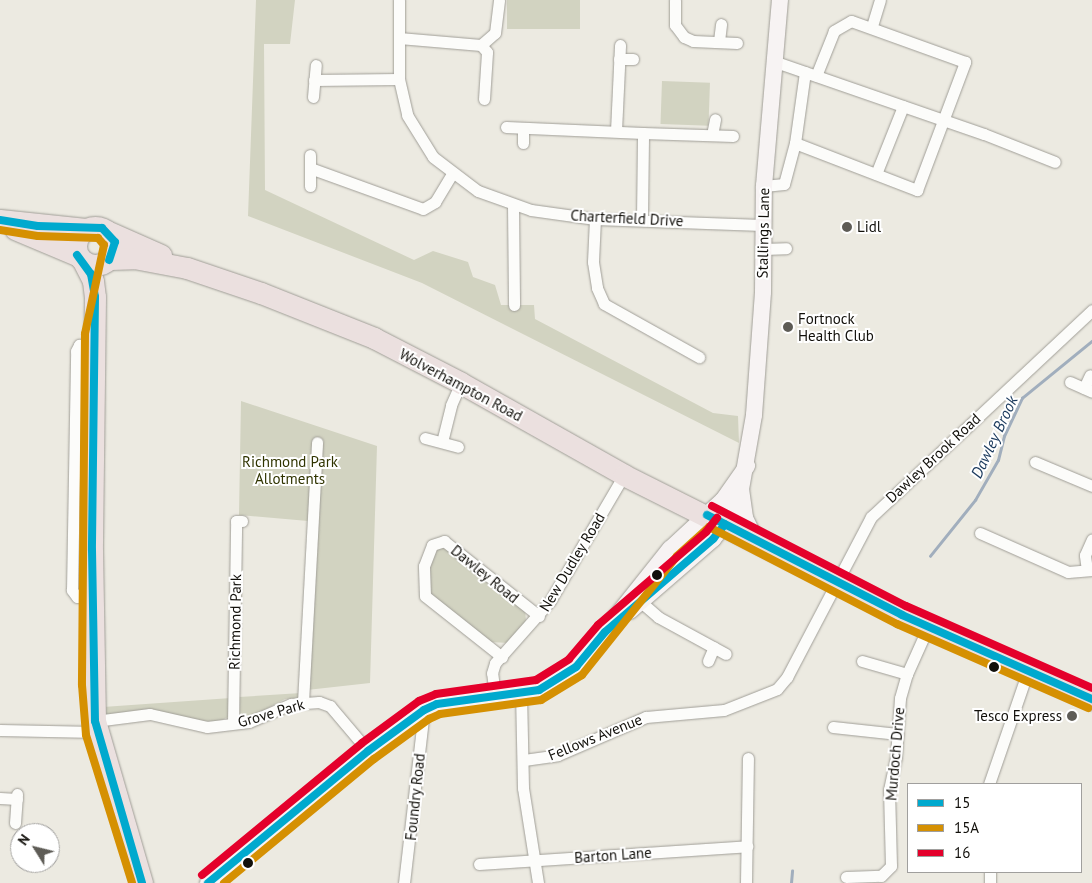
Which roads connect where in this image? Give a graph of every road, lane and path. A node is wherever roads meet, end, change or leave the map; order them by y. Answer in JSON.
{"nodes":[{"id":1,"x":399,"y":0,"type":"edge"},
{"id":2,"x":499,"y":0,"type":"edge"},
{"id":3,"x":674,"y":0,"type":"edge"},
{"id":4,"x":780,"y":0,"type":"edge"},
{"id":5,"x":880,"y":0,"type":"edge"},
{"id":6,"x":721,"y":24,"type":"dead end"},
{"id":7,"x":872,"y":26,"type":"junction"},
{"id":8,"x":399,"y":38,"type":"junction"},
{"id":9,"x":719,"y":41,"type":"junction"},
{"id":10,"x":737,"y":43,"type":"dead end"},
{"id":11,"x":481,"y":45,"type":"junction"},
{"id":12,"x":620,"y":45,"type":"dead end"},
{"id":13,"x":619,"y":59,"type":"junction"},
{"id":14,"x":633,"y":59,"type":"dead end"},
{"id":15,"x":773,"y":62,"type":"junction"},
{"id":16,"x":316,"y":65,"type":"dead end"},
{"id":17,"x":811,"y":74,"type":"junction"},
{"id":18,"x":399,"y":79,"type":"junction"},
{"id":19,"x":314,"y":80,"type":"junction"},
{"id":20,"x":313,"y":97,"type":"dead end"},
{"id":21,"x":484,"y":99,"type":"dead end"},
{"id":22,"x":904,"y":106,"type":"junction"},
{"id":23,"x":715,"y":119,"type":"dead end"},
{"id":24,"x":943,"y":120,"type":"junction"},
{"id":25,"x":506,"y":127,"type":"dead end"},
{"id":26,"x":523,"y":128,"type":"junction"},
{"id":27,"x":616,"y":131,"type":"junction"},
{"id":28,"x":643,"y":134,"type":"junction"},
{"id":29,"x":712,"y":135,"type":"junction"},
{"id":30,"x":733,"y":136,"type":"dead end"},
{"id":31,"x":523,"y":143,"type":"dead end"},
{"id":32,"x":795,"y":144,"type":"junction"},
{"id":33,"x":310,"y":155,"type":"dead end"},
{"id":34,"x":1055,"y":162,"type":"dead end"},
{"id":35,"x":310,"y":168,"type":"junction"},
{"id":36,"x":452,"y":174,"type":"junction"},
{"id":37,"x":876,"y":174,"type":"junction"},
{"id":38,"x":310,"y":186,"type":"dead end"},
{"id":39,"x":764,"y":186,"type":"junction"},
{"id":40,"x":513,"y":205,"type":"junction"},
{"id":41,"x":595,"y":219,"type":"junction"},
{"id":42,"x":642,"y":219,"type":"junction"},
{"id":43,"x":0,"y":221,"type":"edge"},
{"id":44,"x":762,"y":225,"type":"junction"},
{"id":45,"x":86,"y":229,"type":"junction"},
{"id":46,"x":109,"y":232,"type":"junction"},
{"id":47,"x":786,"y":248,"type":"dead end"},
{"id":48,"x":763,"y":249,"type":"junction"},
{"id":49,"x":81,"y":259,"type":"junction"},
{"id":50,"x":110,"y":259,"type":"junction"},
{"id":51,"x":187,"y":268,"type":"junction"},
{"id":52,"x":514,"y":305,"type":"dead end"},
{"id":53,"x":1092,"y":310,"type":"edge"},
{"id":54,"x":95,"y":339,"type":"junction"},
{"id":55,"x":699,"y":357,"type":"dead end"},
{"id":56,"x":1090,"y":375,"type":"dead end"},
{"id":57,"x":1070,"y":382,"type":"dead end"},
{"id":58,"x":461,"y":383,"type":"junction"},
{"id":59,"x":1088,"y":390,"type":"edge"},
{"id":60,"x":425,"y":438,"type":"dead end"},
{"id":61,"x":317,"y":442,"type":"dead end"},
{"id":62,"x":442,"y":442,"type":"junction"},
{"id":63,"x":458,"y":447,"type":"dead end"},
{"id":64,"x":1036,"y":462,"type":"dead end"},
{"id":65,"x":746,"y":466,"type":"junction"},
{"id":66,"x":624,"y":475,"type":"junction"},
{"id":67,"x":1092,"y":486,"type":"edge"},
{"id":68,"x":741,"y":489,"type":"junction"},
{"id":69,"x":671,"y":498,"type":"junction"},
{"id":70,"x":716,"y":520,"type":"junction"},
{"id":71,"x":236,"y":521,"type":"dead end"},
{"id":72,"x":981,"y":533,"type":"dead end"},
{"id":73,"x":1092,"y":539,"type":"edge"},
{"id":74,"x":678,"y":541,"type":"junction"},
{"id":75,"x":756,"y":541,"type":"junction"},
{"id":76,"x":1089,"y":570,"type":"edge"},
{"id":77,"x":837,"y":580,"type":"junction"},
{"id":78,"x":641,"y":602,"type":"junction"},
{"id":79,"x":539,"y":616,"type":"junction"},
{"id":80,"x":928,"y":627,"type":"junction"},
{"id":81,"x":605,"y":632,"type":"junction"},
{"id":82,"x":714,"y":647,"type":"junction"},
{"id":83,"x":726,"y":654,"type":"dead end"},
{"id":84,"x":502,"y":657,"type":"junction"},
{"id":85,"x":708,"y":661,"type":"dead end"},
{"id":86,"x":862,"y":661,"type":"dead end"},
{"id":87,"x":1028,"y":671,"type":"junction"},
{"id":88,"x":907,"y":674,"type":"junction"},
{"id":89,"x":522,"y":692,"type":"junction"},
{"id":90,"x":495,"y":696,"type":"junction"},
{"id":91,"x":1092,"y":699,"type":"edge"},
{"id":92,"x":303,"y":702,"type":"junction"},
{"id":93,"x":424,"y":710,"type":"junction"},
{"id":94,"x":233,"y":724,"type":"junction"},
{"id":95,"x":95,"y":727,"type":"junction"},
{"id":96,"x":833,"y":727,"type":"dead end"},
{"id":97,"x":0,"y":730,"type":"edge"},
{"id":98,"x":898,"y":734,"type":"junction"},
{"id":99,"x":368,"y":751,"type":"junction"},
{"id":100,"x":748,"y":758,"type":"dead end"},
{"id":101,"x":524,"y":760,"type":"junction"},
{"id":102,"x":989,"y":783,"type":"edge"},
{"id":103,"x":0,"y":798,"type":"edge"},
{"id":104,"x":15,"y":823,"type":"dead end"},
{"id":105,"x":747,"y":846,"type":"junction"},
{"id":106,"x":536,"y":860,"type":"junction"},
{"id":107,"x":479,"y":864,"type":"dead end"},
{"id":108,"x":846,"y":876,"type":"dead end"},
{"id":109,"x":863,"y":880,"type":"edge"},
{"id":110,"x":142,"y":883,"type":"edge"},
{"id":111,"x":210,"y":883,"type":"edge"},
{"id":112,"x":404,"y":883,"type":"edge"},
{"id":113,"x":538,"y":883,"type":"edge"},
{"id":114,"x":746,"y":883,"type":"edge"}],
"edges":[{"from":1,"to":8,"type":"street","name":"Charterfield Drive"},
{"from":2,"to":11,"type":"street"},
{"from":3,"to":9,"type":"street"},
{"from":4,"to":15,"type":"main road","name":"Stallings Lane"},
{"from":5,"to":7,"type":"street"},
{"from":6,"to":9,"type":"street"},
{"from":7,"to":17,"type":"street"},
{"from":7,"to":24,"type":"street"},
{"from":8,"to":11,"type":"street"},
{"from":8,"to":18,"type":"street","name":"Charterfield Drive"},
{"from":9,"to":10,"type":"street"},
{"from":11,"to":21,"type":"street"},
{"from":12,"to":13,"type":"street"},
{"from":13,"to":14,"type":"street"},
{"from":13,"to":27,"type":"street"},
{"from":15,"to":17,"type":"street"},
{"from":15,"to":39,"type":"main road","name":"Stallings Lane"},
{"from":16,"to":19,"type":"street"},
{"from":17,"to":22,"type":"street"},
{"from":17,"to":32,"type":"street"},
{"from":18,"to":19,"type":"street"},
{"from":18,"to":36,"type":"street","name":"Charterfield Drive"},
{"from":19,"to":20,"type":"street"},
{"from":22,"to":24,"type":"street"},
{"from":22,"to":37,"type":"street"},
{"from":23,"to":29,"type":"street"},
{"from":24,"to":34,"type":"street"},
{"from":24,"to":37,"type":"street"},
{"from":25,"to":26,"type":"street"},
{"from":26,"to":27,"type":"street"},
{"from":26,"to":31,"type":"street"},
{"from":27,"to":28,"type":"street"},
{"from":28,"to":29,"type":"street"},
{"from":28,"to":42,"type":"street"},
{"from":29,"to":30,"type":"street"},
{"from":32,"to":37,"type":"street"},
{"from":32,"to":39,"type":"street"},
{"from":33,"to":35,"type":"street"},
{"from":35,"to":36,"type":"street"},
{"from":35,"to":38,"type":"street"},
{"from":36,"to":40,"type":"street","name":"Charterfield Drive"},
{"from":39,"to":44,"type":"main road","name":"Stallings Lane"},
{"from":40,"to":41,"type":"street","name":"Charterfield Drive"},
{"from":40,"to":52,"type":"street"},
{"from":41,"to":42,"type":"street","name":"Charterfield Drive"},
{"from":41,"to":55,"type":"street"},
{"from":42,"to":44,"type":"street","name":"Charterfield Drive"},
{"from":43,"to":45,"type":"highway"},
{"from":43,"to":49,"type":"highway"},
{"from":44,"to":48,"type":"main road","name":"Stallings Lane"},
{"from":45,"to":46,"type":"highway"},
{"from":45,"to":49,"type":"highway"},
{"from":46,"to":50,"type":"highway"},
{"from":46,"to":51,"type":"highway","name":"Wolverhampton Road"},
{"from":47,"to":48,"type":"street"},
{"from":48,"to":65,"type":"main road","name":"Stallings Lane"},
{"from":49,"to":50,"type":"highway"},
{"from":49,"to":54,"type":"highway"},
{"from":50,"to":51,"type":"highway","name":"Wolverhampton Road"},
{"from":50,"to":54,"type":"highway"},
{"from":51,"to":58,"type":"highway","name":"Wolverhampton Road"},
{"from":53,"to":77,"type":"street","name":"Dawley Brook Road"},
{"from":54,"to":95,"type":"highway"},
{"from":56,"to":59,"type":"street"},
{"from":57,"to":59,"type":"street"},
{"from":58,"to":62,"type":"street"},
{"from":58,"to":66,"type":"highway","name":"Wolverhampton Road"},
{"from":60,"to":62,"type":"street"},
{"from":61,"to":92,"type":"street"},
{"from":62,"to":63,"type":"street"},
{"from":64,"to":67,"type":"street"},
{"from":65,"to":68,"type":"main road","name":"Stallings Lane"},
{"from":65,"to":70,"type":"main road","name":"Stallings Lane"},
{"from":66,"to":69,"type":"highway","name":"Wolverhampton Road"},
{"from":66,"to":79,"type":"street","name":"New Dudley Road"},
{"from":68,"to":70,"type":"main road","name":"Stallings Lane"},
{"from":68,"to":75,"type":"main road"},
{"from":69,"to":70,"type":"highway","name":"Wolverhampton Road"},
{"from":69,"to":74,"type":"main road"},
{"from":70,"to":74,"type":"main road"},
{"from":70,"to":75,"type":"highway","name":"Wolverhampton Road"},
{"from":70,"to":78,"type":"main road"},
{"from":71,"to":94,"type":"street","name":"Richmond Park"},
{"from":72,"to":76,"type":"street"},
{"from":73,"to":76,"type":"street"},
{"from":74,"to":81,"type":"main road"},
{"from":75,"to":77,"type":"highway","name":"Wolverhampton Road"},
{"from":77,"to":80,"type":"highway","name":"Wolverhampton Road"},
{"from":77,"to":101,"type":"street","name":"Fellows Avenue"},
{"from":78,"to":81,"type":"main road"},
{"from":78,"to":82,"type":"street"},
{"from":79,"to":84,"type":"street","name":"New Dudley Road"},
{"from":79,"to":84,"type":"street","name":"Dawley Road"},
{"from":80,"to":87,"type":"highway","name":"Wolverhampton Road"},
{"from":80,"to":88,"type":"street","name":"Murdoch Drive"},
{"from":81,"to":89,"type":"main road"},
{"from":82,"to":83,"type":"street"},
{"from":82,"to":85,"type":"street"},
{"from":84,"to":90,"type":"street","name":"New Dudley Road"},
{"from":86,"to":88,"type":"street"},
{"from":87,"to":91,"type":"highway","name":"Wolverhampton Road"},
{"from":87,"to":102,"type":"street"},
{"from":88,"to":98,"type":"street","name":"Murdoch Drive"},
{"from":89,"to":90,"type":"main road"},
{"from":89,"to":101,"type":"street"},
{"from":90,"to":93,"type":"main road"},
{"from":92,"to":94,"type":"street","name":"Grove Park"},
{"from":92,"to":99,"type":"street","name":"Grove Park"},
{"from":93,"to":99,"type":"main road"},
{"from":93,"to":112,"type":"street","name":"Foundry Road"},
{"from":94,"to":95,"type":"street","name":"Grove Park"},
{"from":95,"to":97,"type":"street","name":"Grove Park"},
{"from":95,"to":110,"type":"highway"},
{"from":96,"to":98,"type":"street"},
{"from":98,"to":109,"type":"street","name":"Murdoch Drive"},
{"from":99,"to":111,"type":"main road"},
{"from":100,"to":105,"type":"street"},
{"from":101,"to":106,"type":"street"},
{"from":103,"to":104,"type":"street"},
{"from":105,"to":106,"type":"street","name":"Barton Lane"},
{"from":105,"to":114,"type":"street"},
{"from":106,"to":107,"type":"street","name":"Barton Lane"},
{"from":106,"to":113,"type":"street"},
{"from":108,"to":109,"type":"street","name":"Murdoch Drive"}]}
